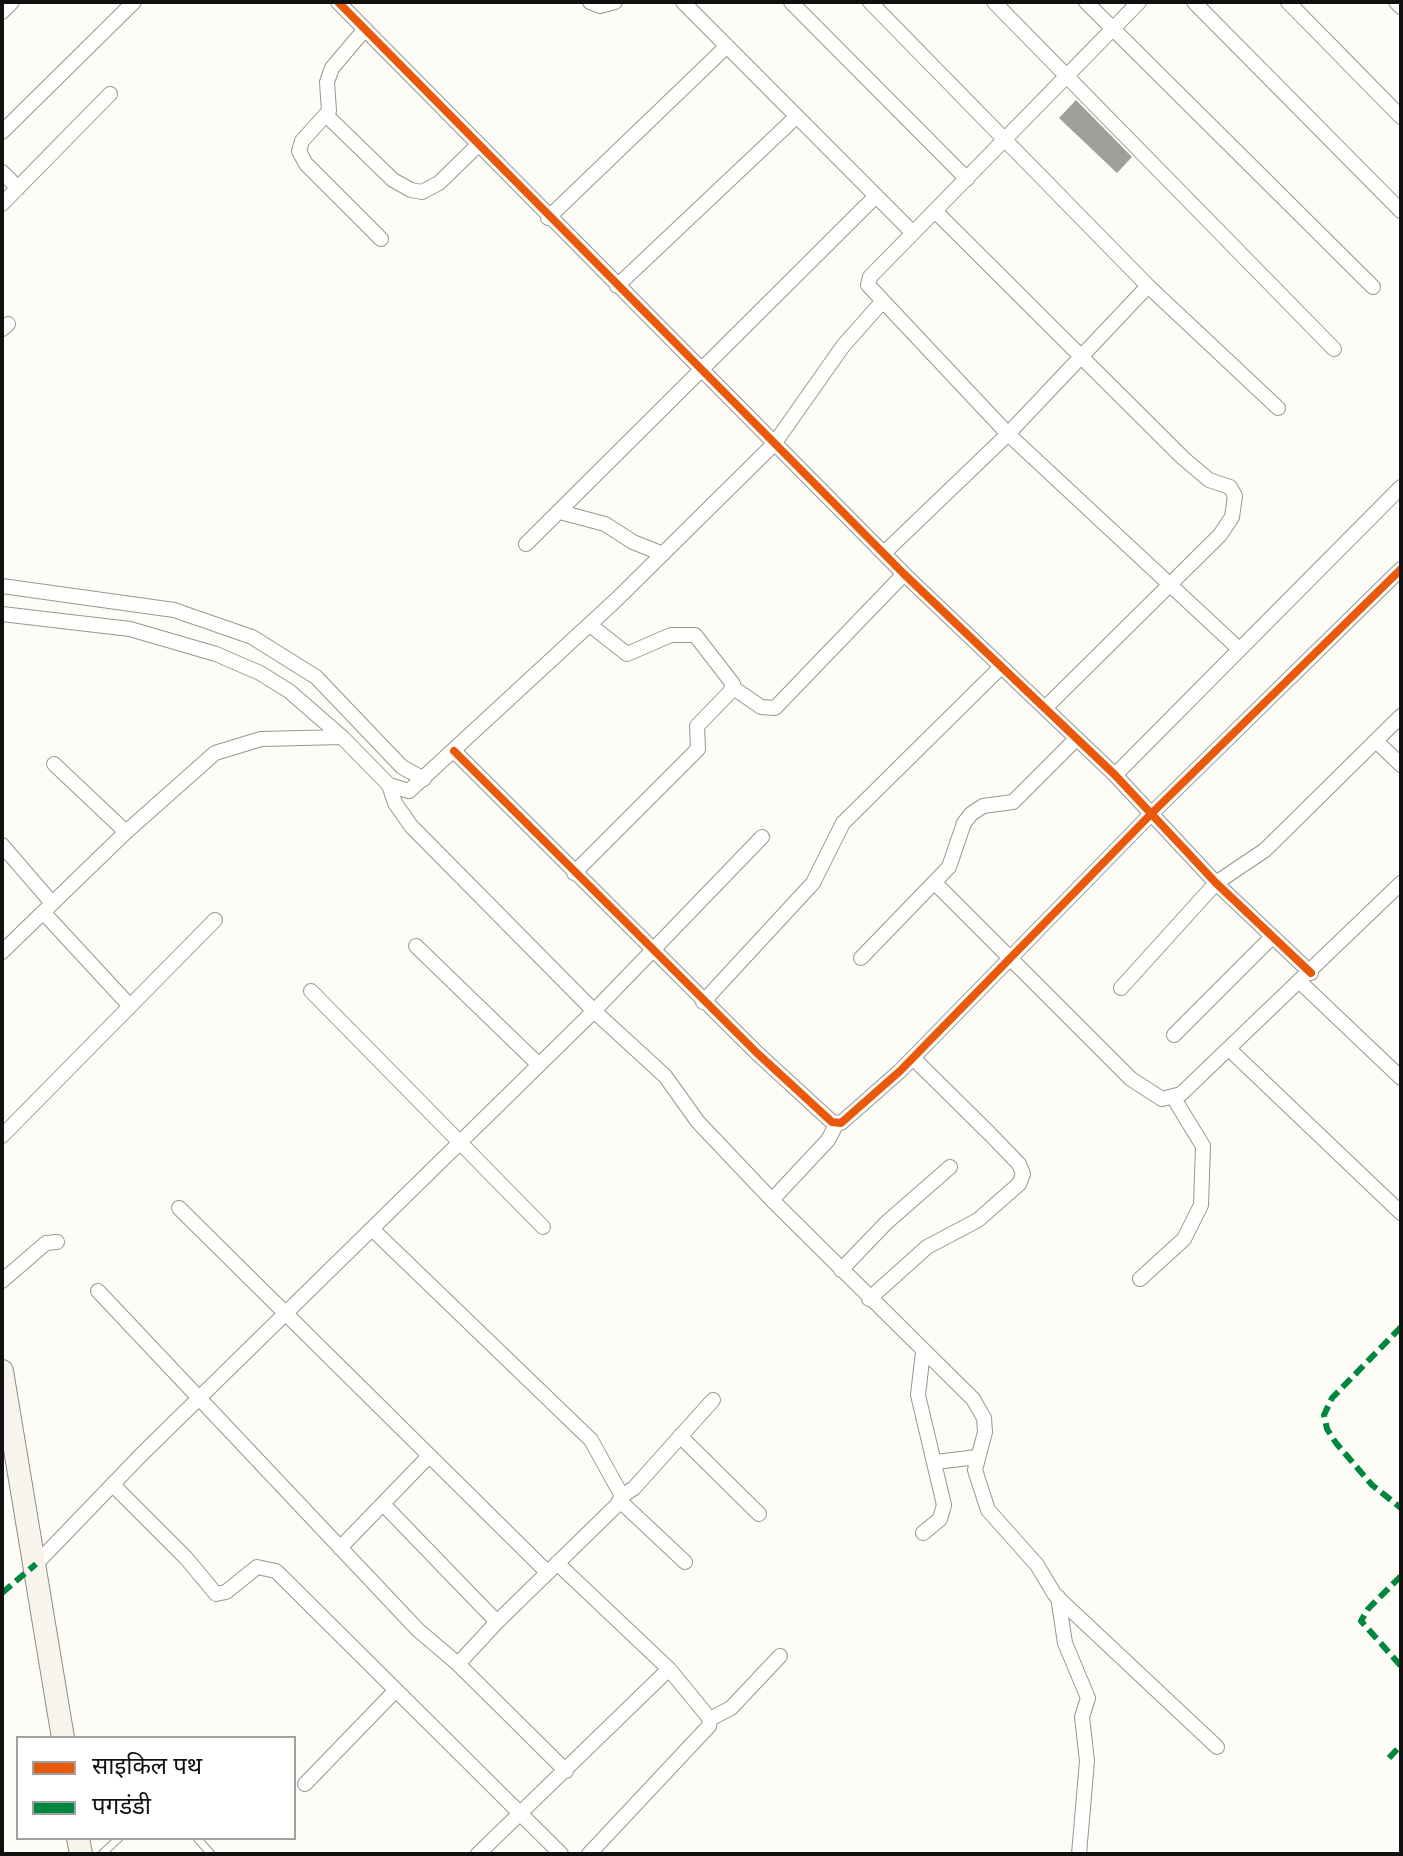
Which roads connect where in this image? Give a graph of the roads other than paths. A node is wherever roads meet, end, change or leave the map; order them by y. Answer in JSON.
{"nodes":[{"id":1,"x":12,"y":2,"type":"edge"},
{"id":2,"x":134,"y":2,"type":"edge"},
{"id":3,"x":338,"y":2,"type":"edge"},
{"id":4,"x":590,"y":2,"type":"edge"},
{"id":5,"x":615,"y":2,"type":"edge"},
{"id":6,"x":683,"y":2,"type":"edge"},
{"id":7,"x":791,"y":2,"type":"edge"},
{"id":8,"x":870,"y":2,"type":"edge"},
{"id":9,"x":994,"y":2,"type":"edge"},
{"id":10,"x":1086,"y":2,"type":"edge"},
{"id":11,"x":1139,"y":2,"type":"edge"},
{"id":12,"x":1194,"y":2,"type":"edge"},
{"id":13,"x":1288,"y":2,"type":"edge"},
{"id":14,"x":1396,"y":2,"type":"edge"},
{"id":15,"x":1401,"y":7,"type":"edge"},
{"id":16,"x":2,"y":12,"type":"edge"},
{"id":17,"x":1112,"y":28,"type":"junction"},
{"id":18,"x":365,"y":29,"type":"junction"},
{"id":19,"x":726,"y":47,"type":"junction"},
{"id":20,"x":1067,"y":77,"type":"junction"},
{"id":21,"x":110,"y":94,"type":"dead end"},
{"id":22,"x":326,"y":115,"type":"junction"},
{"id":23,"x":1401,"y":117,"type":"edge"},
{"id":24,"x":795,"y":118,"type":"junction"},
{"id":25,"x":2,"y":132,"type":"edge"},
{"id":26,"x":1004,"y":139,"type":"junction"},
{"id":27,"x":478,"y":145,"type":"junction"},
{"id":28,"x":2,"y":172,"type":"edge"},
{"id":29,"x":967,"y":179,"type":"junction"},
{"id":30,"x":18,"y":188,"type":"junction"},
{"id":31,"x":876,"y":196,"type":"junction"},
{"id":32,"x":2,"y":204,"type":"edge"},
{"id":33,"x":935,"y":211,"type":"junction"},
{"id":34,"x":1401,"y":211,"type":"edge"},
{"id":35,"x":548,"y":218,"type":"junction"},
{"id":36,"x":913,"y":233,"type":"junction"},
{"id":37,"x":381,"y":239,"type":"dead end"},
{"id":38,"x":617,"y":286,"type":"junction"},
{"id":39,"x":1148,"y":286,"type":"junction"},
{"id":40,"x":1373,"y":287,"type":"dead end"},
{"id":41,"x":882,"y":302,"type":"junction"},
{"id":42,"x":1334,"y":349,"type":"dead end"},
{"id":43,"x":1081,"y":360,"type":"junction"},
{"id":44,"x":701,"y":369,"type":"junction"},
{"id":45,"x":1278,"y":408,"type":"dead end"},
{"id":46,"x":1008,"y":434,"type":"junction"},
{"id":47,"x":774,"y":444,"type":"junction"},
{"id":48,"x":1401,"y":487,"type":"edge"},
{"id":49,"x":560,"y":512,"type":"junction"},
{"id":50,"x":526,"y":544,"type":"dead end"},
{"id":51,"x":884,"y":553,"type":"junction"},
{"id":52,"x":663,"y":554,"type":"junction"},
{"id":53,"x":1401,"y":569,"type":"edge"},
{"id":54,"x":904,"y":574,"type":"junction"},
{"id":55,"x":1167,"y":584,"type":"junction"},
{"id":56,"x":2,"y":586,"type":"edge"},
{"id":57,"x":2,"y":614,"type":"edge"},
{"id":58,"x":590,"y":625,"type":"junction"},
{"id":59,"x":1238,"y":648,"type":"junction"},
{"id":60,"x":1001,"y":667,"type":"junction"},
{"id":61,"x":732,"y":687,"type":"junction"},
{"id":62,"x":1045,"y":708,"type":"junction"},
{"id":63,"x":1401,"y":716,"type":"edge"},
{"id":64,"x":342,"y":737,"type":"junction"},
{"id":65,"x":1076,"y":739,"type":"junction"},
{"id":66,"x":1376,"y":741,"type":"junction"},
{"id":67,"x":454,"y":751,"type":"junction"},
{"id":68,"x":54,"y":764,"type":"dead end"},
{"id":69,"x":1401,"y":765,"type":"edge"},
{"id":70,"x":1115,"y":775,"type":"junction"},
{"id":71,"x":424,"y":779,"type":"junction"},
{"id":72,"x":389,"y":785,"type":"junction"},
{"id":73,"x":1152,"y":813,"type":"junction"},
{"id":74,"x":126,"y":832,"type":"junction"},
{"id":75,"x":762,"y":837,"type":"dead end"},
{"id":76,"x":2,"y":845,"type":"edge"},
{"id":77,"x":574,"y":873,"type":"junction"},
{"id":78,"x":935,"y":883,"type":"junction"},
{"id":79,"x":1216,"y":883,"type":"junction"},
{"id":80,"x":1401,"y":883,"type":"edge"},
{"id":81,"x":48,"y":907,"type":"junction"},
{"id":82,"x":215,"y":920,"type":"dead end"},
{"id":83,"x":1272,"y":937,"type":"junction"},
{"id":84,"x":416,"y":946,"type":"dead end"},
{"id":85,"x":651,"y":950,"type":"junction"},
{"id":86,"x":2,"y":952,"type":"edge"},
{"id":87,"x":1009,"y":957,"type":"junction"},
{"id":88,"x":861,"y":958,"type":"dead end"},
{"id":89,"x":1306,"y":977,"type":"junction"},
{"id":90,"x":1121,"y":988,"type":"dead end"},
{"id":91,"x":311,"y":991,"type":"dead end"},
{"id":92,"x":703,"y":1002,"type":"junction"},
{"id":93,"x":129,"y":1005,"type":"junction"},
{"id":94,"x":594,"y":1011,"type":"junction"},
{"id":95,"x":1174,"y":1035,"type":"dead end"},
{"id":96,"x":1229,"y":1049,"type":"junction"},
{"id":97,"x":913,"y":1058,"type":"junction"},
{"id":98,"x":537,"y":1063,"type":"junction"},
{"id":99,"x":1401,"y":1076,"type":"edge"},
{"id":100,"x":1173,"y":1097,"type":"junction"},
{"id":101,"x":837,"y":1123,"type":"junction"},
{"id":102,"x":2,"y":1136,"type":"edge"},
{"id":103,"x":458,"y":1141,"type":"junction"},
{"id":104,"x":950,"y":1167,"type":"dead end"},
{"id":105,"x":772,"y":1200,"type":"junction"},
{"id":106,"x":1398,"y":1206,"type":"edge"},
{"id":107,"x":179,"y":1208,"type":"dead end"},
{"id":108,"x":543,"y":1227,"type":"dead end"},
{"id":109,"x":372,"y":1229,"type":"junction"},
{"id":110,"x":57,"y":1242,"type":"dead end"},
{"id":111,"x":841,"y":1270,"type":"junction"},
{"id":112,"x":1140,"y":1279,"type":"dead end"},
{"id":113,"x":2,"y":1281,"type":"edge"},
{"id":114,"x":98,"y":1291,"type":"dead end"},
{"id":115,"x":869,"y":1299,"type":"junction"},
{"id":116,"x":285,"y":1316,"type":"junction"},
{"id":117,"x":923,"y":1352,"type":"junction"},
{"id":118,"x":2,"y":1371,"type":"edge"},
{"id":119,"x":199,"y":1400,"type":"junction"},
{"id":120,"x":713,"y":1400,"type":"dead end"},
{"id":121,"x":680,"y":1436,"type":"junction"},
{"id":122,"x":429,"y":1456,"type":"junction"},
{"id":123,"x":977,"y":1457,"type":"junction"},
{"id":124,"x":936,"y":1462,"type":"junction"},
{"id":125,"x":114,"y":1486,"type":"junction"},
{"id":126,"x":621,"y":1498,"type":"junction"},
{"id":127,"x":383,"y":1504,"type":"junction"},
{"id":128,"x":759,"y":1514,"type":"dead end"},
{"id":129,"x":923,"y":1533,"type":"dead end"},
{"id":130,"x":340,"y":1548,"type":"junction"},
{"id":131,"x":685,"y":1562,"type":"dead end"},
{"id":132,"x":36,"y":1564,"type":"junction"},
{"id":133,"x":552,"y":1567,"type":"junction"},
{"id":134,"x":1058,"y":1597,"type":"junction"},
{"id":135,"x":497,"y":1622,"type":"junction"},
{"id":136,"x":780,"y":1656,"type":"dead end"},
{"id":137,"x":458,"y":1664,"type":"junction"},
{"id":138,"x":669,"y":1669,"type":"junction"},
{"id":139,"x":396,"y":1690,"type":"junction"},
{"id":140,"x":710,"y":1719,"type":"junction"},
{"id":141,"x":63,"y":1736,"type":"edge"},
{"id":142,"x":1217,"y":1747,"type":"dead end"},
{"id":143,"x":566,"y":1771,"type":"junction"},
{"id":144,"x":305,"y":1784,"type":"dead end"},
{"id":145,"x":520,"y":1814,"type":"junction"},
{"id":146,"x":117,"y":1840,"type":"edge"},
{"id":147,"x":102,"y":1854,"type":"edge"},
{"id":148,"x":478,"y":1854,"type":"edge"},
{"id":149,"x":561,"y":1854,"type":"edge"},
{"id":150,"x":589,"y":1854,"type":"edge"},
{"id":151,"x":1079,"y":1854,"type":"edge"}],
"edges":[{"from":1,"to":16,"type":"street"},
{"from":2,"to":25,"type":"street"},
{"from":3,"to":18,"type":"street"},
{"from":4,"to":5,"type":"street"},
{"from":6,"to":19,"type":"street"},
{"from":7,"to":29,"type":"street"},
{"from":8,"to":26,"type":"street"},
{"from":9,"to":20,"type":"street"},
{"from":10,"to":17,"type":"street"},
{"from":11,"to":17,"type":"street"},
{"from":12,"to":34,"type":"street"},
{"from":13,"to":23,"type":"street"},
{"from":14,"to":15,"type":"street"},
{"from":17,"to":20,"type":"street"},
{"from":17,"to":40,"type":"street"},
{"from":18,"to":22,"type":"street"},
{"from":18,"to":27,"type":"street"},
{"from":19,"to":24,"type":"street"},
{"from":19,"to":35,"type":"street"},
{"from":20,"to":26,"type":"street"},
{"from":20,"to":42,"type":"street"},
{"from":21,"to":30,"type":"street"},
{"from":22,"to":27,"type":"street"},
{"from":22,"to":37,"type":"street"},
{"from":24,"to":31,"type":"street"},
{"from":24,"to":38,"type":"street"},
{"from":26,"to":29,"type":"street"},
{"from":26,"to":39,"type":"street"},
{"from":27,"to":35,"type":"street"},
{"from":28,"to":30,"type":"street"},
{"from":29,"to":33,"type":"street"},
{"from":30,"to":32,"type":"street"},
{"from":31,"to":36,"type":"street"},
{"from":31,"to":44,"type":"street"},
{"from":33,"to":36,"type":"street"},
{"from":33,"to":43,"type":"street"},
{"from":35,"to":38,"type":"street"},
{"from":36,"to":41,"type":"street"},
{"from":38,"to":44,"type":"street"},
{"from":39,"to":43,"type":"street"},
{"from":39,"to":45,"type":"street"},
{"from":41,"to":46,"type":"street"},
{"from":41,"to":47,"type":"street"},
{"from":43,"to":46,"type":"street"},
{"from":43,"to":55,"type":"street"},
{"from":44,"to":47,"type":"street"},
{"from":44,"to":49,"type":"street"},
{"from":46,"to":51,"type":"street"},
{"from":46,"to":55,"type":"street"},
{"from":47,"to":51,"type":"street"},
{"from":47,"to":52,"type":"street"},
{"from":48,"to":59,"type":"street"},
{"from":49,"to":50,"type":"street"},
{"from":49,"to":52,"type":"street"},
{"from":51,"to":54,"type":"street"},
{"from":52,"to":58,"type":"street"},
{"from":53,"to":73,"type":"street"},
{"from":54,"to":60,"type":"street"},
{"from":54,"to":61,"type":"street"},
{"from":55,"to":59,"type":"street"},
{"from":55,"to":62,"type":"street"},
{"from":56,"to":71,"type":"street"},
{"from":57,"to":64,"type":"street"},
{"from":58,"to":61,"type":"street"},
{"from":58,"to":67,"type":"street"},
{"from":59,"to":70,"type":"street"},
{"from":60,"to":62,"type":"street"},
{"from":60,"to":92,"type":"street"},
{"from":61,"to":77,"type":"street"},
{"from":62,"to":65,"type":"street"},
{"from":63,"to":66,"type":"street"},
{"from":64,"to":72,"type":"street"},
{"from":64,"to":74,"type":"street"},
{"from":65,"to":70,"type":"street"},
{"from":65,"to":78,"type":"street"},
{"from":66,"to":69,"type":"street"},
{"from":66,"to":79,"type":"street"},
{"from":67,"to":71,"type":"street"},
{"from":67,"to":77,"type":"street"},
{"from":68,"to":74,"type":"street"},
{"from":70,"to":73,"type":"street"},
{"from":71,"to":72,"type":"street"},
{"from":72,"to":94,"type":"street"},
{"from":73,"to":79,"type":"street"},
{"from":73,"to":87,"type":"street"},
{"from":74,"to":81,"type":"street"},
{"from":75,"to":85,"type":"street"},
{"from":76,"to":81,"type":"street"},
{"from":77,"to":85,"type":"street"},
{"from":78,"to":87,"type":"street"},
{"from":78,"to":88,"type":"street"},
{"from":79,"to":83,"type":"street"},
{"from":79,"to":90,"type":"street"},
{"from":80,"to":89,"type":"street"},
{"from":81,"to":86,"type":"street"},
{"from":81,"to":93,"type":"street"},
{"from":82,"to":93,"type":"street"},
{"from":83,"to":89,"type":"street"},
{"from":83,"to":95,"type":"street"},
{"from":84,"to":98,"type":"street"},
{"from":85,"to":92,"type":"street"},
{"from":85,"to":94,"type":"street"},
{"from":87,"to":97,"type":"street"},
{"from":87,"to":100,"type":"street"},
{"from":89,"to":96,"type":"street"},
{"from":89,"to":99,"type":"street"},
{"from":91,"to":103,"type":"street"},
{"from":92,"to":101,"type":"street"},
{"from":93,"to":102,"type":"street"},
{"from":94,"to":98,"type":"street"},
{"from":94,"to":105,"type":"street"},
{"from":96,"to":100,"type":"street"},
{"from":96,"to":106,"type":"street"},
{"from":97,"to":101,"type":"street"},
{"from":97,"to":115,"type":"street"},
{"from":98,"to":103,"type":"street"},
{"from":100,"to":112,"type":"street"},
{"from":101,"to":105,"type":"street"},
{"from":103,"to":108,"type":"street"},
{"from":103,"to":109,"type":"street"},
{"from":104,"to":111,"type":"street"},
{"from":105,"to":111,"type":"street"},
{"from":107,"to":116,"type":"street"},
{"from":109,"to":116,"type":"street"},
{"from":109,"to":126,"type":"street"},
{"from":110,"to":113,"type":"street"},
{"from":111,"to":115,"type":"street"},
{"from":114,"to":119,"type":"street"},
{"from":115,"to":117,"type":"street"},
{"from":116,"to":119,"type":"street"},
{"from":116,"to":122,"type":"street"},
{"from":117,"to":123,"type":"street"},
{"from":117,"to":124,"type":"street"},
{"from":118,"to":132,"type":"street"},
{"from":119,"to":125,"type":"street"},
{"from":119,"to":130,"type":"street"},
{"from":120,"to":121,"type":"street"},
{"from":121,"to":126,"type":"street"},
{"from":121,"to":128,"type":"street"},
{"from":122,"to":127,"type":"street"},
{"from":122,"to":133,"type":"street"},
{"from":123,"to":124,"type":"street"},
{"from":123,"to":134,"type":"street"},
{"from":124,"to":129,"type":"street"},
{"from":125,"to":132,"type":"street"},
{"from":125,"to":139,"type":"street"},
{"from":126,"to":131,"type":"street"},
{"from":126,"to":133,"type":"street"},
{"from":127,"to":130,"type":"street"},
{"from":127,"to":135,"type":"street"},
{"from":130,"to":137,"type":"street"},
{"from":132,"to":141,"type":"street"},
{"from":133,"to":135,"type":"street"},
{"from":133,"to":138,"type":"street"},
{"from":134,"to":142,"type":"street"},
{"from":134,"to":151,"type":"street"},
{"from":135,"to":137,"type":"street"},
{"from":136,"to":140,"type":"street"},
{"from":137,"to":143,"type":"street"},
{"from":138,"to":140,"type":"street"},
{"from":138,"to":143,"type":"street"},
{"from":139,"to":144,"type":"street"},
{"from":139,"to":145,"type":"street"},
{"from":140,"to":150,"type":"street"},
{"from":143,"to":145,"type":"street"},
{"from":145,"to":148,"type":"street"},
{"from":145,"to":149,"type":"street"},
{"from":146,"to":147,"type":"lane"}]}
